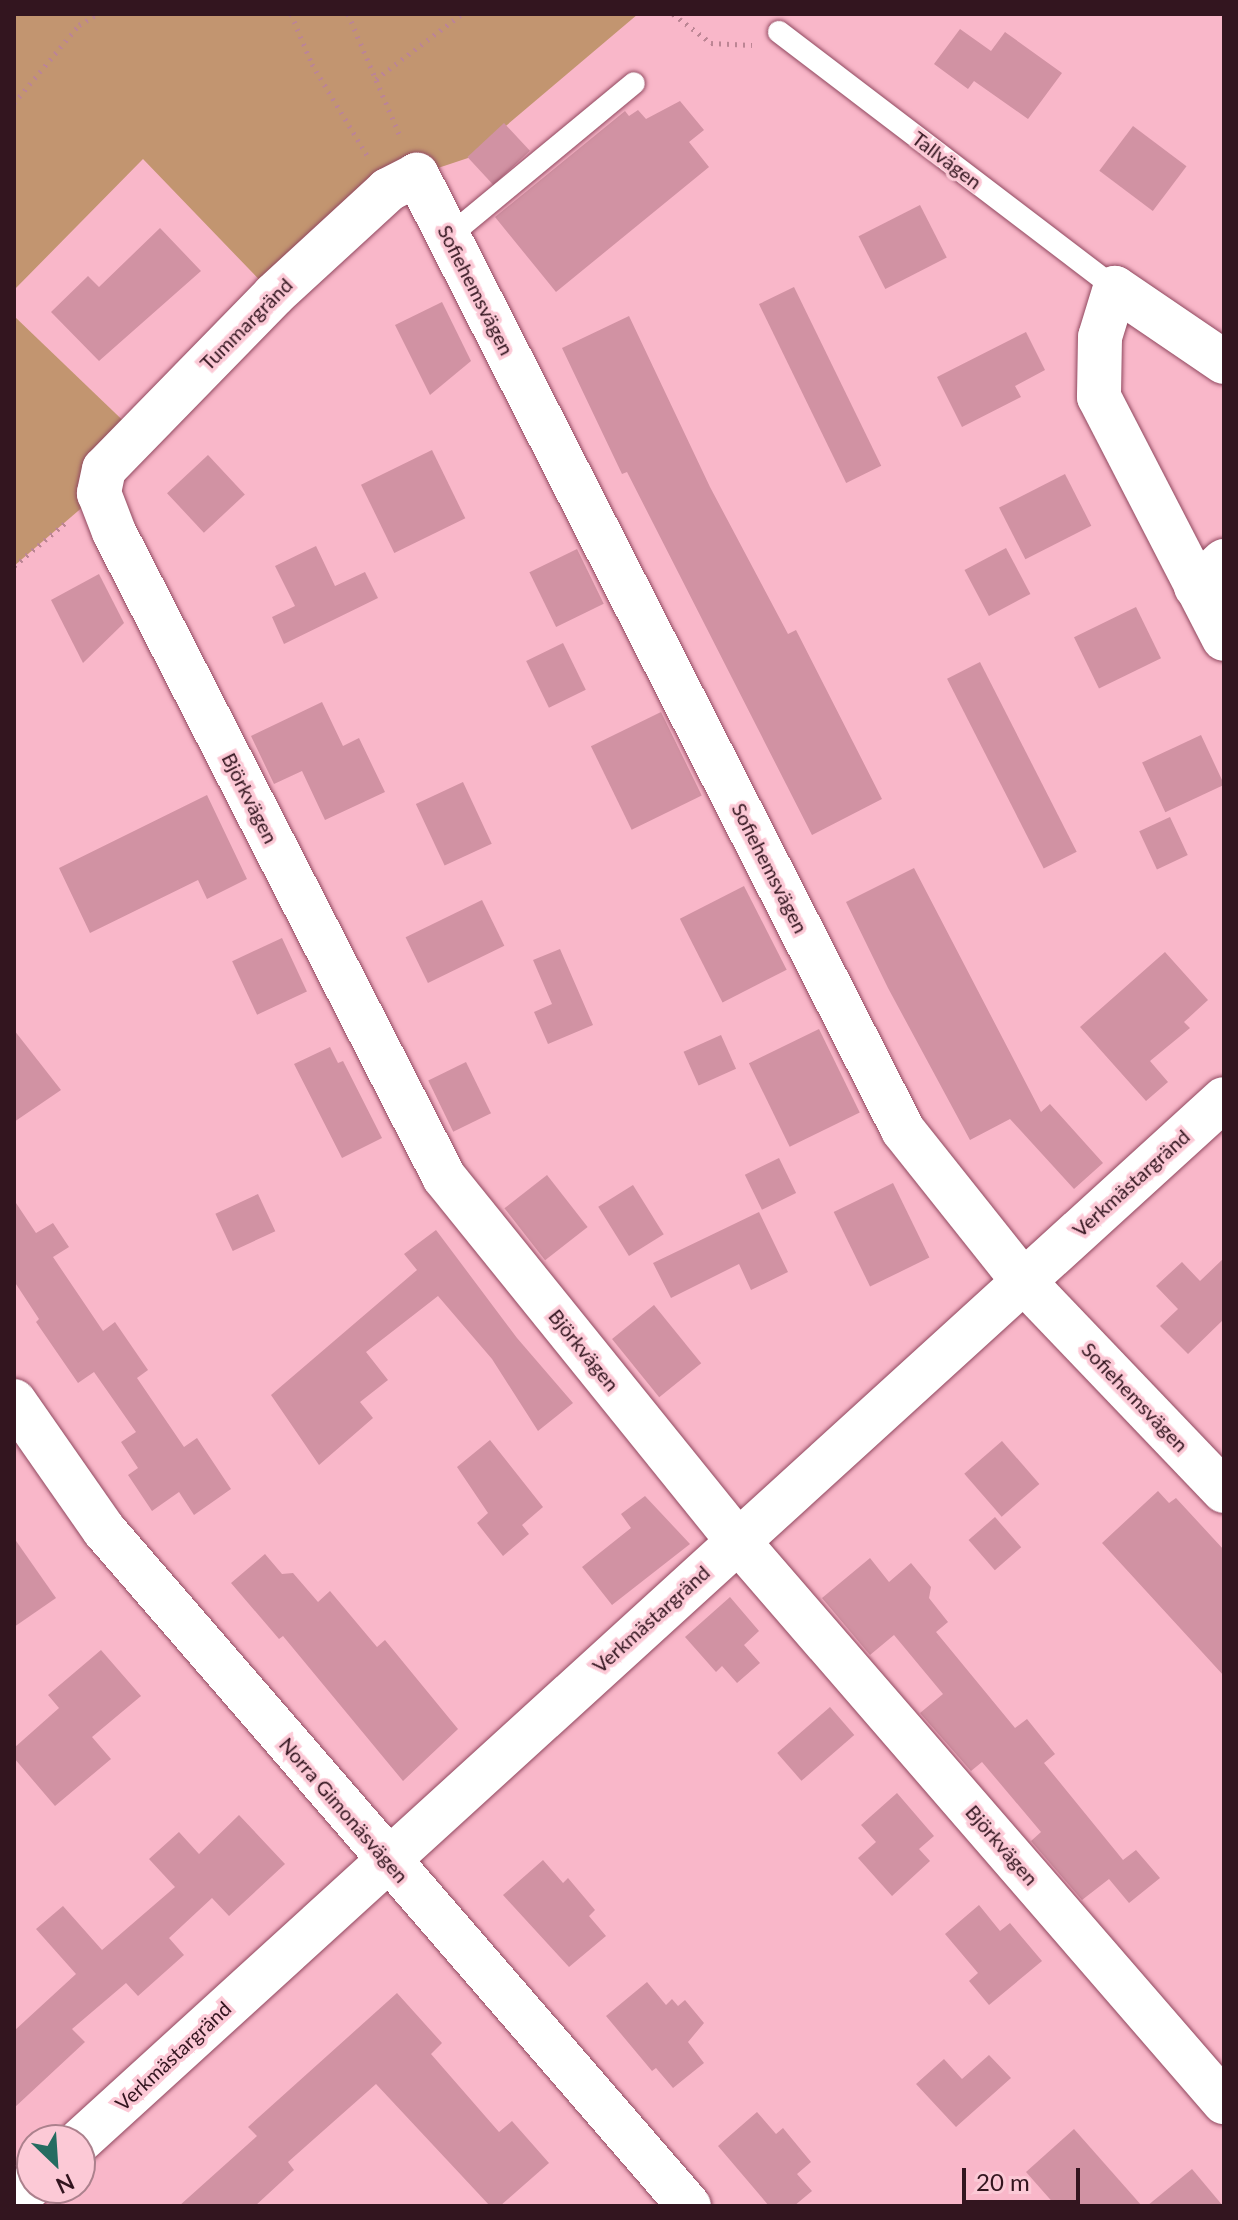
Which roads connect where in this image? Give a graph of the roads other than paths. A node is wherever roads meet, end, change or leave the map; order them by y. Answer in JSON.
{"nodes":[{"id":1,"x":779,"y":32,"type":"dead end"},
{"id":2,"x":634,"y":83,"type":"dead end"},
{"id":3,"x":402,"y":182,"type":"joint"},
{"id":4,"x":448,"y":237,"type":"junction"},
{"id":5,"x":1115,"y":288,"type":"junction"},
{"id":6,"x":1224,"y":362,"type":"edge"},
{"id":7,"x":99,"y":493,"type":"joint"},
{"id":8,"x":1210,"y":574,"type":"edge"},
{"id":9,"x":1224,"y":639,"type":"edge"},
{"id":10,"x":1224,"y":1099,"type":"edge"},
{"id":11,"x":1023,"y":1281,"type":"junction"},
{"id":12,"x":14,"y":1401,"type":"edge"},
{"id":13,"x":1224,"y":1491,"type":"edge"},
{"id":14,"x":737,"y":1540,"type":"junction"},
{"id":15,"x":387,"y":1860,"type":"junction"},
{"id":16,"x":1224,"y":2102,"type":"edge"},
{"id":17,"x":96,"y":2126,"type":"edge"},
{"id":18,"x":689,"y":2206,"type":"edge"}],
"edges":[{"from":1,"to":5,"type":"lane","name":"Tallvägen"},
{"from":2,"to":4,"type":"lane"},
{"from":3,"to":4,"type":"street","name":"Sofiehemsvägen"},
{"from":3,"to":7,"type":"street","name":"Tummargränd"},
{"from":4,"to":11,"type":"street","name":"Sofiehemsvägen"},
{"from":5,"to":6,"type":"street","name":"Tallvägen"},
{"from":5,"to":8,"type":"street"},
{"from":7,"to":14,"type":"street","name":"Björkvägen"},
{"from":8,"to":9,"type":"street"},
{"from":10,"to":11,"type":"street","name":"Verkmästargränd"},
{"from":11,"to":13,"type":"street","name":"Sofiehemsvägen"},
{"from":11,"to":14,"type":"street","name":"Verkmästargränd"},
{"from":12,"to":15,"type":"street","name":"Norra Gimonäsvägen"},
{"from":14,"to":15,"type":"street","name":"Verkmästargränd"},
{"from":14,"to":16,"type":"street","name":"Björkvägen"},
{"from":15,"to":17,"type":"street","name":"Verkmästargränd"},
{"from":15,"to":18,"type":"street","name":"Norra Gimonäsvägen"}]}
